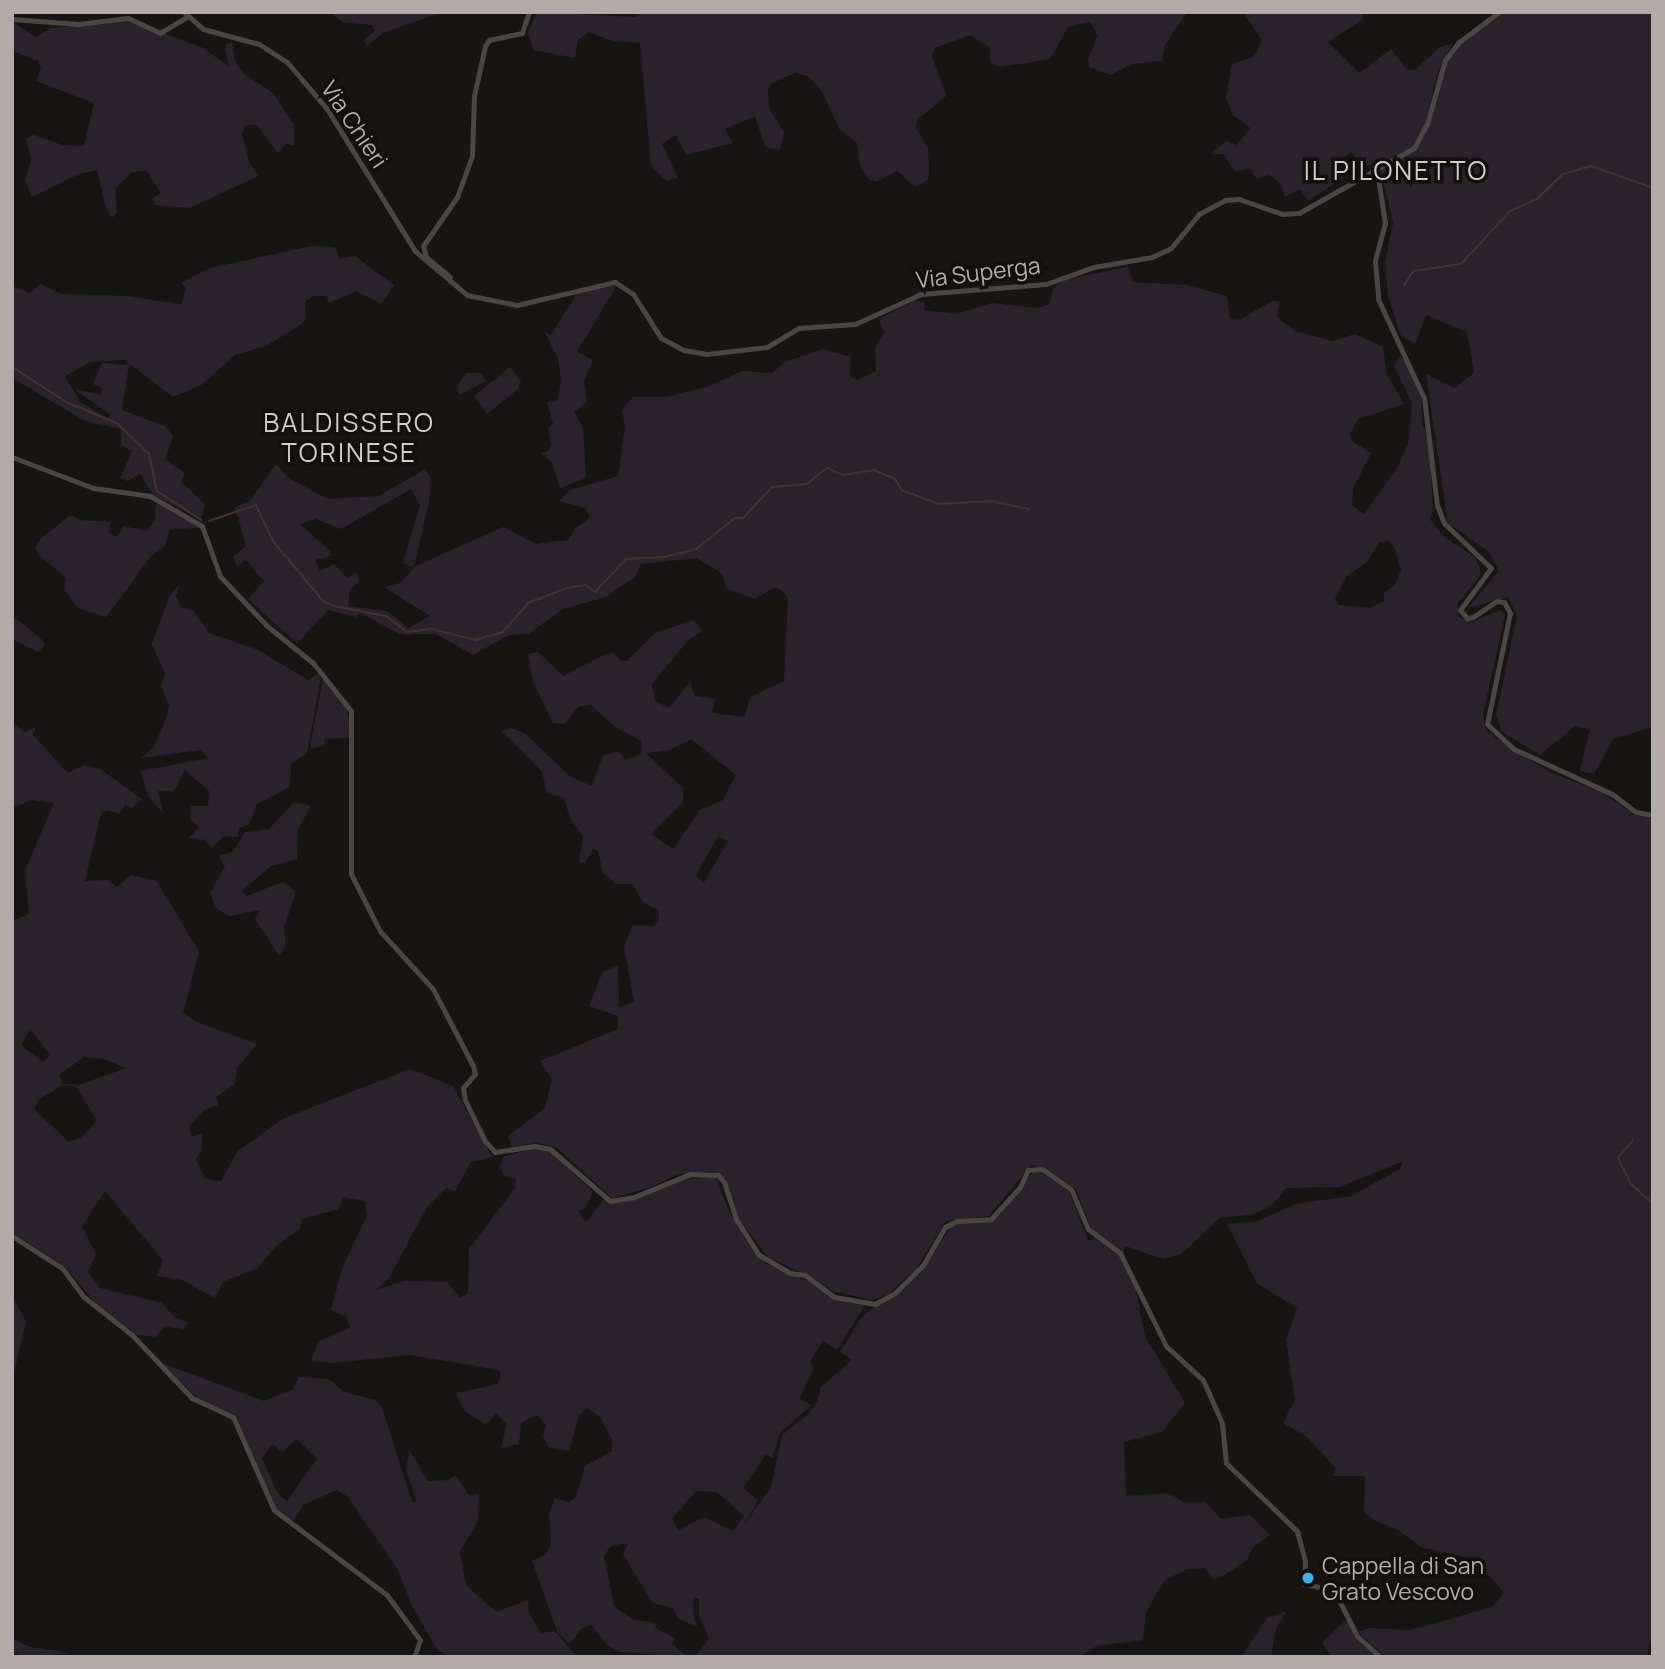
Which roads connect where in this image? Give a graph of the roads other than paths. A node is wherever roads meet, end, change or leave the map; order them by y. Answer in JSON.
{"nodes":[{"id":1,"x":529,"y":12,"type":"edge"},
{"id":2,"x":1499,"y":12,"type":"edge"},
{"id":3,"x":186,"y":15,"type":"edge"},
{"id":4,"x":12,"y":19,"type":"edge"},
{"id":5,"x":1377,"y":172,"type":"junction"},
{"id":6,"x":455,"y":285,"type":"junction"},
{"id":7,"x":467,"y":295,"type":"joint"},
{"id":8,"x":12,"y":457,"type":"edge"},
{"id":9,"x":1653,"y":815,"type":"edge"},
{"id":10,"x":12,"y":1236,"type":"edge"},
{"id":11,"x":414,"y":1657,"type":"edge"},
{"id":12,"x":1380,"y":1657,"type":"edge"}],
"edges":[{"from":1,"to":6,"type":"street"},
{"from":2,"to":5,"type":"street","name":"Via Superga"},
{"from":3,"to":4,"type":"street"},
{"from":3,"to":6,"type":"street","name":"Via Chieri"},
{"from":5,"to":7,"type":"street","name":"Via Superga"},
{"from":5,"to":9,"type":"street"},
{"from":6,"to":7,"type":"street","name":"Via Chieri"},
{"from":8,"to":12,"type":"street"},
{"from":10,"to":11,"type":"street"}]}
